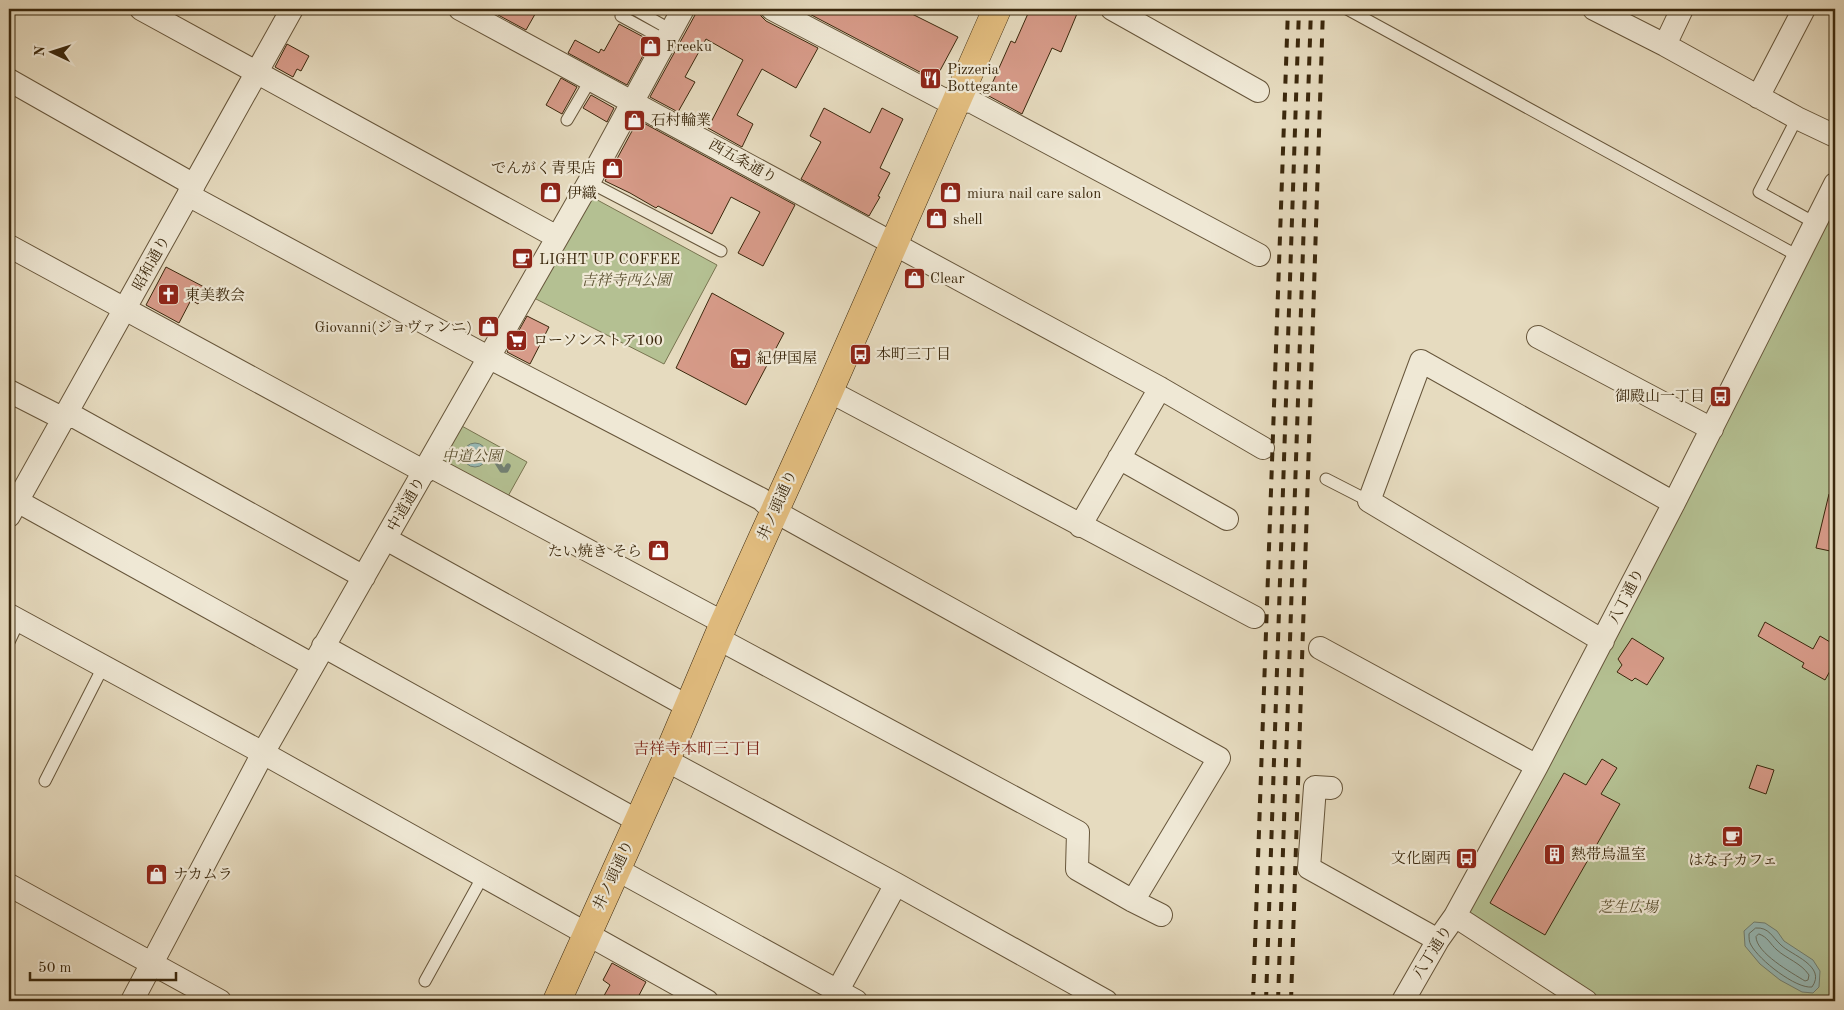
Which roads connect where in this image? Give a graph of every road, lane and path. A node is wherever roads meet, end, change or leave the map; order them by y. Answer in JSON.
{"nodes":[{"id":1,"x":141,"y":9,"type":"edge"},
{"id":2,"x":292,"y":9,"type":"edge"},
{"id":3,"x":460,"y":9,"type":"edge"},
{"id":4,"x":634,"y":9,"type":"edge"},
{"id":5,"x":683,"y":9,"type":"edge"},
{"id":6,"x":772,"y":9,"type":"edge"},
{"id":7,"x":998,"y":9,"type":"edge"},
{"id":8,"x":1112,"y":9,"type":"edge"},
{"id":9,"x":1347,"y":9,"type":"edge"},
{"id":10,"x":1682,"y":9,"type":"edge"},
{"id":11,"x":1804,"y":9,"type":"edge"},
{"id":12,"x":1605,"y":12,"type":"edge"},
{"id":13,"x":622,"y":16,"type":"dead end"},
{"id":14,"x":668,"y":35,"type":"junction"},
{"id":15,"x":1664,"y":45,"type":"junction"},
{"id":16,"x":257,"y":71,"type":"junction"},
{"id":17,"x":591,"y":78,"type":"junction"},
{"id":18,"x":9,"y":80,"type":"edge"},
{"id":19,"x":1258,"y":91,"type":"dead end"},
{"id":20,"x":1758,"y":97,"type":"junction"},
{"id":21,"x":957,"y":100,"type":"junction"},
{"id":22,"x":633,"y":102,"type":"junction"},
{"id":23,"x":1797,"y":118,"type":"junction"},
{"id":24,"x":567,"y":120,"type":"dead end"},
{"id":25,"x":1835,"y":136,"type":"edge"},
{"id":26,"x":589,"y":182,"type":"junction"},
{"id":27,"x":1835,"y":184,"type":"edge"},
{"id":28,"x":191,"y":190,"type":"junction"},
{"id":29,"x":1815,"y":223,"type":"junction"},
{"id":30,"x":557,"y":237,"type":"junction"},
{"id":31,"x":894,"y":243,"type":"junction"},
{"id":32,"x":9,"y":246,"type":"edge"},
{"id":33,"x":721,"y":252,"type":"dead end"},
{"id":34,"x":1259,"y":255,"type":"dead end"},
{"id":35,"x":1798,"y":256,"type":"junction"},
{"id":36,"x":125,"y":309,"type":"junction"},
{"id":37,"x":1538,"y":337,"type":"dead end"},
{"id":38,"x":488,"y":357,"type":"junction"},
{"id":39,"x":1160,"y":388,"type":"junction"},
{"id":40,"x":9,"y":391,"type":"edge"},
{"id":41,"x":829,"y":391,"type":"junction"},
{"id":42,"x":65,"y":416,"type":"junction"},
{"id":43,"x":1712,"y":429,"type":"junction"},
{"id":44,"x":1263,"y":448,"type":"dead end"},
{"id":45,"x":1118,"y":458,"type":"junction"},
{"id":46,"x":426,"y":468,"type":"junction"},
{"id":47,"x":1326,"y":479,"type":"dead end"},
{"id":48,"x":1369,"y":501,"type":"junction"},
{"id":49,"x":1674,"y":504,"type":"junction"},
{"id":50,"x":13,"y":509,"type":"edge"},
{"id":51,"x":774,"y":511,"type":"junction"},
{"id":52,"x":1227,"y":519,"type":"dead end"},
{"id":53,"x":1080,"y":526,"type":"junction"},
{"id":54,"x":386,"y":539,"type":"junction"},
{"id":55,"x":364,"y":576,"type":"junction"},
{"id":56,"x":1254,"y":617,"type":"dead end"},
{"id":57,"x":14,"y":618,"type":"edge"},
{"id":58,"x":721,"y":631,"type":"junction"},
{"id":59,"x":1603,"y":641,"type":"junction"},
{"id":60,"x":9,"y":642,"type":"edge"},
{"id":61,"x":1320,"y":648,"type":"dead end"},
{"id":62,"x":318,"y":655,"type":"junction"},
{"id":63,"x":102,"y":667,"type":"junction"},
{"id":64,"x":689,"y":707,"type":"junction"},
{"id":65,"x":263,"y":753,"type":"junction"},
{"id":66,"x":666,"y":760,"type":"junction"},
{"id":67,"x":1538,"y":766,"type":"junction"},
{"id":68,"x":45,"y":781,"type":"dead end"},
{"id":69,"x":1331,"y":788,"type":"dead end"},
{"id":70,"x":638,"y":822,"type":"junction"},
{"id":71,"x":616,"y":869,"type":"junction"},
{"id":72,"x":483,"y":876,"type":"junction"},
{"id":73,"x":896,"y":884,"type":"junction"},
{"id":74,"x":9,"y":885,"type":"edge"},
{"id":75,"x":1133,"y":901,"type":"junction"},
{"id":76,"x":1160,"y":916,"type":"dead end"},
{"id":77,"x":1455,"y":916,"type":"junction"},
{"id":78,"x":587,"y":934,"type":"junction"},
{"id":79,"x":1438,"y":940,"type":"junction"},
{"id":80,"x":151,"y":963,"type":"junction"},
{"id":81,"x":425,"y":981,"type":"dead end"},
{"id":82,"x":842,"y":998,"type":"edge"},
{"id":83,"x":132,"y":1001,"type":"edge"},
{"id":84,"x":220,"y":1001,"type":"edge"},
{"id":85,"x":557,"y":1001,"type":"edge"},
{"id":86,"x":707,"y":1001,"type":"edge"},
{"id":87,"x":1106,"y":1001,"type":"edge"},
{"id":88,"x":1403,"y":1001,"type":"edge"},
{"id":89,"x":1586,"y":1001,"type":"edge"}],
"edges":[{"from":1,"to":16,"type":"street"},
{"from":2,"to":16,"type":"street","name":"昭和通り"},
{"from":3,"to":17,"type":"street","name":"西五条通り"},
{"from":4,"to":14,"type":"lane"},
{"from":5,"to":14,"type":"street","name":"中道通り"},
{"from":6,"to":21,"type":"street"},
{"from":7,"to":21,"type":"main road","name":"井ノ頭通り"},
{"from":8,"to":19,"type":"street"},
{"from":9,"to":35,"type":"lane"},
{"from":10,"to":15,"type":"street"},
{"from":11,"to":20,"type":"street"},
{"from":12,"to":15,"type":"street"},
{"from":13,"to":14,"type":"lane"},
{"from":14,"to":22,"type":"street","name":"中道通り"},
{"from":15,"to":20,"type":"street"},
{"from":16,"to":28,"type":"street","name":"昭和通り"},
{"from":16,"to":30,"type":"street"},
{"from":17,"to":22,"type":"street","name":"西五条通り"},
{"from":17,"to":24,"type":"lane"},
{"from":18,"to":28,"type":"street"},
{"from":20,"to":23,"type":"street"},
{"from":21,"to":31,"type":"main road","name":"井ノ頭通り"},
{"from":21,"to":34,"type":"street"},
{"from":22,"to":26,"type":"street","name":"中道通り"},
{"from":22,"to":31,"type":"street","name":"西五条通り"},
{"from":23,"to":25,"type":"street"},
{"from":23,"to":29,"type":"lane"},
{"from":26,"to":30,"type":"street","name":"中道通り"},
{"from":26,"to":33,"type":"lane"},
{"from":27,"to":29,"type":"street","name":"八丁通り"},
{"from":28,"to":36,"type":"street","name":"昭和通り"},
{"from":28,"to":38,"type":"street"},
{"from":29,"to":35,"type":"street","name":"八丁通り"},
{"from":30,"to":38,"type":"street","name":"中道通り"},
{"from":31,"to":39,"type":"street","name":"西五条通り"},
{"from":31,"to":41,"type":"main road","name":"井ノ頭通り"},
{"from":32,"to":36,"type":"street"},
{"from":35,"to":43,"type":"street","name":"八丁通り"},
{"from":36,"to":42,"type":"street","name":"昭和通り"},
{"from":36,"to":46,"type":"street"},
{"from":37,"to":43,"type":"street"},
{"from":38,"to":46,"type":"street","name":"中道通り"},
{"from":38,"to":51,"type":"street"},
{"from":39,"to":44,"type":"street","name":"西五条通り"},
{"from":39,"to":45,"type":"street"},
{"from":40,"to":42,"type":"street"},
{"from":41,"to":51,"type":"main road","name":"井ノ頭通り"},
{"from":41,"to":53,"type":"street"},
{"from":42,"to":50,"type":"street","name":"昭和通り"},
{"from":42,"to":55,"type":"street"},
{"from":43,"to":49,"type":"street","name":"八丁通り"},
{"from":45,"to":52,"type":"street"},
{"from":45,"to":53,"type":"street"},
{"from":46,"to":54,"type":"street","name":"中道通り"},
{"from":46,"to":58,"type":"street"},
{"from":47,"to":48,"type":"lane"},
{"from":48,"to":49,"type":"street"},
{"from":48,"to":59,"type":"street"},
{"from":49,"to":59,"type":"street","name":"八丁通り"},
{"from":50,"to":62,"type":"street"},
{"from":51,"to":58,"type":"main road","name":"井ノ頭通り"},
{"from":51,"to":75,"type":"street"},
{"from":53,"to":56,"type":"street"},
{"from":54,"to":55,"type":"street","name":"中道通り"},
{"from":54,"to":64,"type":"street"},
{"from":55,"to":62,"type":"street","name":"中道通り"},
{"from":57,"to":60,"type":"lane"},
{"from":57,"to":63,"type":"street"},
{"from":58,"to":64,"type":"main road","name":"井ノ頭通り"},
{"from":58,"to":75,"type":"street"},
{"from":59,"to":67,"type":"street","name":"八丁通り"},
{"from":61,"to":67,"type":"street"},
{"from":62,"to":65,"type":"street","name":"中道通り"},
{"from":62,"to":70,"type":"street"},
{"from":63,"to":65,"type":"street"},
{"from":63,"to":68,"type":"lane"},
{"from":64,"to":66,"type":"main road","name":"井ノ頭通り"},
{"from":65,"to":72,"type":"street"},
{"from":65,"to":80,"type":"street","name":"中道通り"},
{"from":66,"to":70,"type":"main road","name":"井ノ頭通り"},
{"from":66,"to":73,"type":"street"},
{"from":67,"to":77,"type":"street","name":"八丁通り"},
{"from":69,"to":79,"type":"street"},
{"from":70,"to":71,"type":"main road","name":"井ノ頭通り"},
{"from":71,"to":78,"type":"main road","name":"井ノ頭通り"},
{"from":71,"to":82,"type":"street"},
{"from":72,"to":78,"type":"street"},
{"from":72,"to":81,"type":"lane"},
{"from":73,"to":82,"type":"street"},
{"from":73,"to":87,"type":"street"},
{"from":74,"to":80,"type":"street"},
{"from":75,"to":76,"type":"street"},
{"from":77,"to":79,"type":"street","name":"八丁通り"},
{"from":77,"to":89,"type":"street"},
{"from":78,"to":85,"type":"main road","name":"井ノ頭通り"},
{"from":78,"to":86,"type":"street"},
{"from":79,"to":88,"type":"street","name":"八丁通り"},
{"from":80,"to":83,"type":"street","name":"中道通り"},
{"from":80,"to":84,"type":"street"}]}
